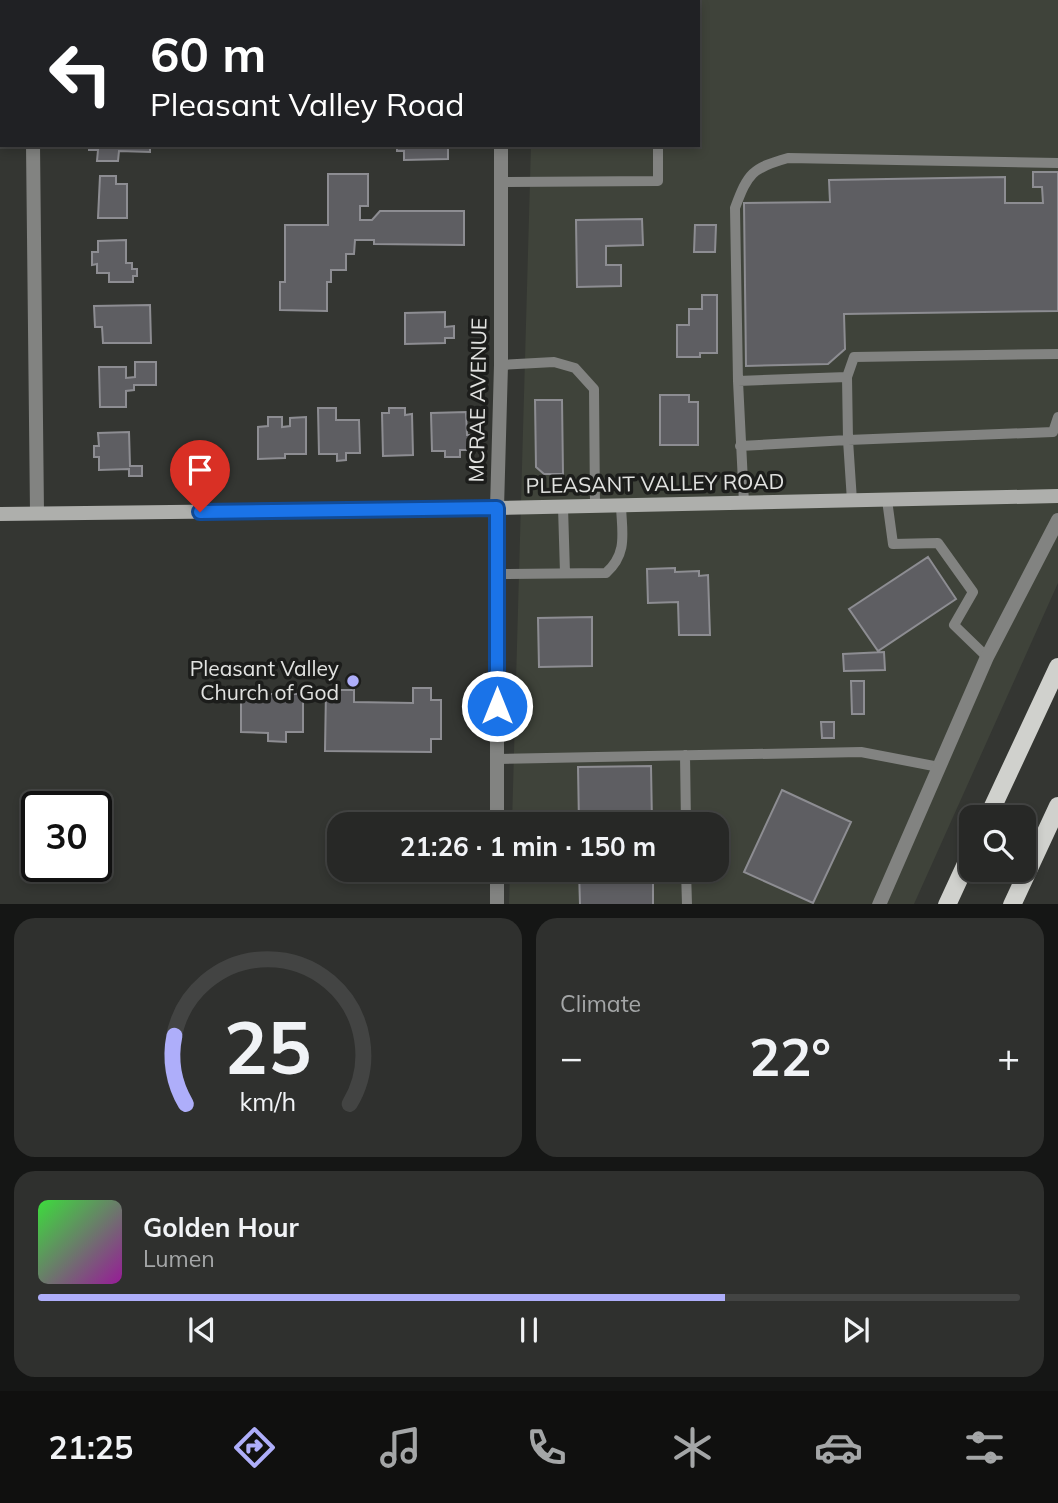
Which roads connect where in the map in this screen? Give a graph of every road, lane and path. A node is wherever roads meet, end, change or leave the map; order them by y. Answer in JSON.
{"nodes":[{"id":1,"x":33,"y":147,"type":"edge"},
{"id":2,"x":501,"y":147,"type":"edge"},
{"id":3,"x":658,"y":147,"type":"edge"},
{"id":4,"x":1058,"y":163,"type":"edge"},
{"id":5,"x":501,"y":182,"type":"junction"},
{"id":6,"x":1058,"y":354,"type":"edge"},
{"id":7,"x":502,"y":365,"type":"junction"},
{"id":8,"x":847,"y":377,"type":"junction"},
{"id":9,"x":738,"y":381,"type":"junction"},
{"id":10,"x":1058,"y":417,"type":"edge"},
{"id":11,"x":848,"y":440,"type":"junction"},
{"id":12,"x":740,"y":446,"type":"junction"},
{"id":13,"x":1058,"y":496,"type":"edge"},
{"id":14,"x":887,"y":500,"type":"junction"},
{"id":15,"x":852,"y":501,"type":"junction"},
{"id":16,"x":744,"y":503,"type":"junction"},
{"id":17,"x":595,"y":506,"type":"junction"},
{"id":18,"x":621,"y":506,"type":"junction"},
{"id":19,"x":563,"y":507,"type":"junction"},
{"id":20,"x":497,"y":508,"type":"junction"},
{"id":21,"x":37,"y":513,"type":"junction"},
{"id":22,"x":0,"y":514,"type":"edge"},
{"id":23,"x":1058,"y":520,"type":"edge"},
{"id":24,"x":565,"y":573,"type":"junction"},
{"id":25,"x":497,"y":574,"type":"junction"},
{"id":26,"x":987,"y":657,"type":"junction"},
{"id":27,"x":1058,"y":667,"type":"edge"},
{"id":28,"x":685,"y":755,"type":"junction"},
{"id":29,"x":498,"y":759,"type":"junction"},
{"id":30,"x":939,"y":766,"type":"junction"},
{"id":31,"x":994,"y":805,"type":"edge"},
{"id":32,"x":1058,"y":806,"type":"edge"},
{"id":33,"x":497,"y":812,"type":"edge"},
{"id":34,"x":686,"y":812,"type":"edge"},
{"id":35,"x":959,"y":879,"type":"edge"},
{"id":36,"x":497,"y":882,"type":"edge"},
{"id":37,"x":686,"y":882,"type":"edge"},
{"id":38,"x":497,"y":904,"type":"edge"},
{"id":39,"x":687,"y":904,"type":"edge"},
{"id":40,"x":879,"y":904,"type":"edge"},
{"id":41,"x":947,"y":904,"type":"edge"},
{"id":42,"x":1012,"y":904,"type":"edge"}],
"edges":[{"from":1,"to":21,"type":"street"},
{"from":2,"to":5,"type":"street","name":"MCRAE AVENUE"},
{"from":3,"to":5,"type":"lane"},
{"from":4,"to":9,"type":"lane"},
{"from":5,"to":7,"type":"street","name":"MCRAE AVENUE"},
{"from":6,"to":8,"type":"lane"},
{"from":7,"to":17,"type":"lane"},
{"from":7,"to":20,"type":"street","name":"MCRAE AVENUE"},
{"from":8,"to":9,"type":"lane"},
{"from":8,"to":11,"type":"lane"},
{"from":9,"to":12,"type":"lane"},
{"from":10,"to":11,"type":"lane"},
{"from":11,"to":12,"type":"lane"},
{"from":11,"to":15,"type":"lane"},
{"from":12,"to":16,"type":"lane"},
{"from":13,"to":14,"type":"street","name":"PLEASANT VALLEY ROAD"},
{"from":14,"to":15,"type":"street","name":"PLEASANT VALLEY ROAD"},
{"from":14,"to":26,"type":"lane"},
{"from":15,"to":16,"type":"street","name":"PLEASANT VALLEY ROAD"},
{"from":16,"to":18,"type":"street","name":"PLEASANT VALLEY ROAD"},
{"from":17,"to":18,"type":"street","name":"PLEASANT VALLEY ROAD"},
{"from":17,"to":19,"type":"street","name":"PLEASANT VALLEY ROAD"},
{"from":18,"to":24,"type":"lane"},
{"from":19,"to":20,"type":"street","name":"PLEASANT VALLEY ROAD"},
{"from":19,"to":24,"type":"lane"},
{"from":20,"to":21,"type":"street","name":"PLEASANT VALLEY ROAD"},
{"from":20,"to":25,"type":"street","name":"MCRAE AVENUE"},
{"from":21,"to":22,"type":"street","name":"PLEASANT VALLEY ROAD"},
{"from":23,"to":26,"type":"street"},
{"from":24,"to":25,"type":"lane"},
{"from":25,"to":29,"type":"street","name":"MCRAE AVENUE"},
{"from":26,"to":30,"type":"street"},
{"from":27,"to":31,"type":"main road"},
{"from":28,"to":29,"type":"lane"},
{"from":28,"to":30,"type":"lane"},
{"from":28,"to":34,"type":"lane"},
{"from":29,"to":33,"type":"street","name":"MCRAE AVENUE"},
{"from":30,"to":40,"type":"street"},
{"from":32,"to":42,"type":"main road"},
{"from":35,"to":41,"type":"main road"},
{"from":36,"to":38,"type":"street"},
{"from":37,"to":39,"type":"lane"}]}
